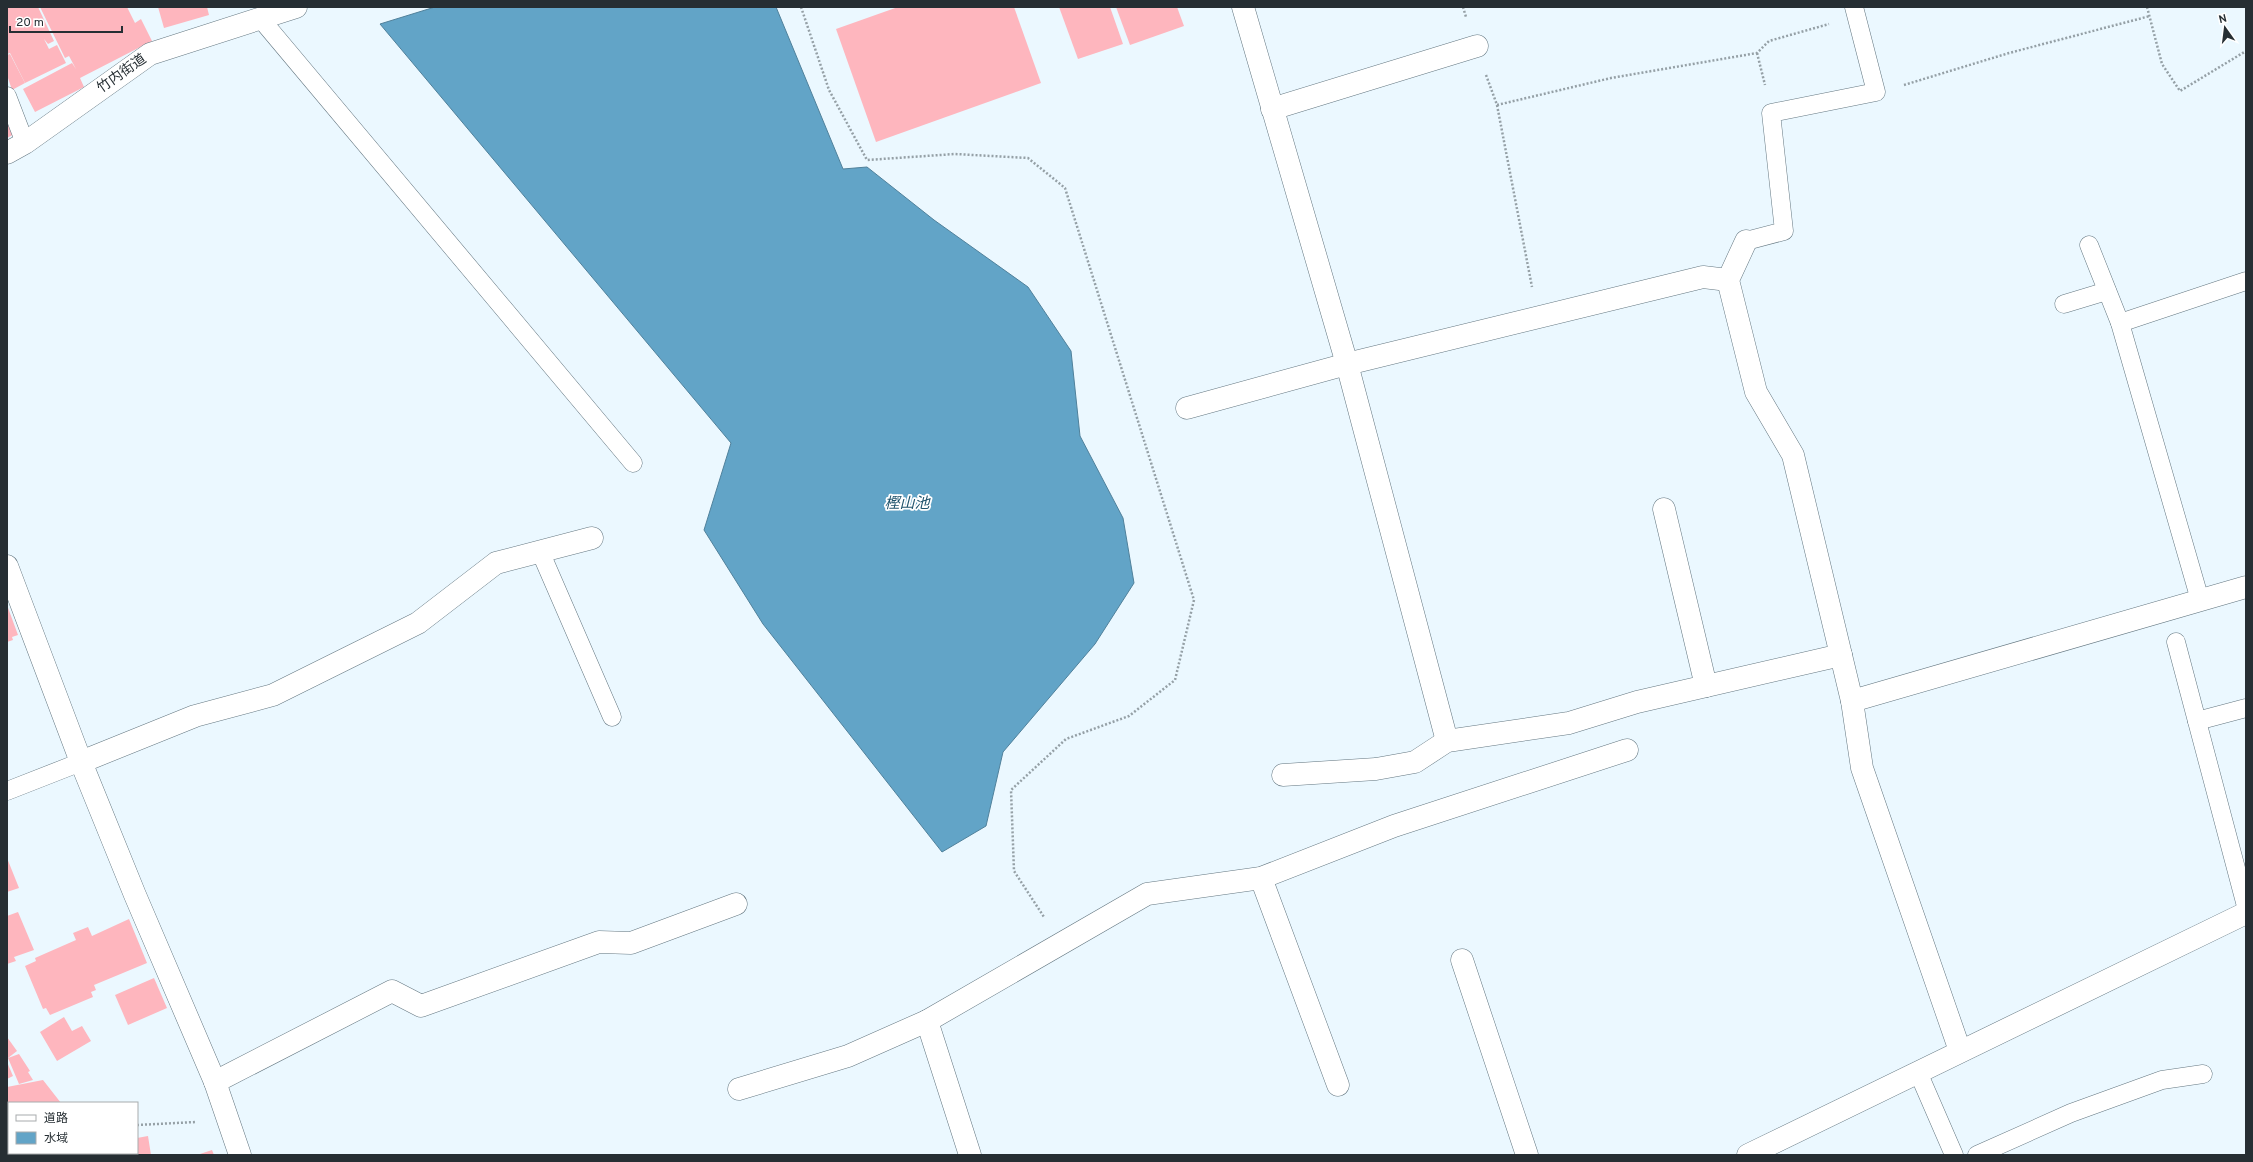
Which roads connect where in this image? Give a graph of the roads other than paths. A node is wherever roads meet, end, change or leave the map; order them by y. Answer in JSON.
{"nodes":[{"id":1,"x":296,"y":7,"type":"edge"},
{"id":2,"x":1243,"y":7,"type":"edge"},
{"id":3,"x":1856,"y":11,"type":"edge"},
{"id":4,"x":255,"y":12,"type":"edge"},
{"id":5,"x":1477,"y":46,"type":"road end"},
{"id":6,"x":7,"y":96,"type":"edge"},
{"id":7,"x":1272,"y":108,"type":"junction"},
{"id":8,"x":16,"y":148,"type":"edge"},
{"id":9,"x":1746,"y":241,"type":"joint"},
{"id":10,"x":2089,"y":245,"type":"dead end"},
{"id":11,"x":1728,"y":280,"type":"junction"},
{"id":12,"x":2246,"y":281,"type":"edge"},
{"id":13,"x":2107,"y":291,"type":"junction"},
{"id":14,"x":2064,"y":304,"type":"dead end"},
{"id":15,"x":2120,"y":323,"type":"junction"},
{"id":16,"x":1347,"y":364,"type":"junction"},
{"id":17,"x":1187,"y":408,"type":"dead end"},
{"id":18,"x":633,"y":463,"type":"dead end"},
{"id":19,"x":1664,"y":509,"type":"dead end"},
{"id":20,"x":592,"y":538,"type":"dead end"},
{"id":21,"x":540,"y":551,"type":"junction"},
{"id":22,"x":7,"y":566,"type":"edge"},
{"id":23,"x":2246,"y":586,"type":"edge"},
{"id":24,"x":2200,"y":600,"type":"junction"},
{"id":25,"x":2176,"y":642,"type":"dead end"},
{"id":26,"x":1841,"y":655,"type":"junction"},
{"id":27,"x":1706,"y":686,"type":"junction"},
{"id":28,"x":1852,"y":701,"type":"junction"},
{"id":29,"x":2246,"y":708,"type":"edge"},
{"id":30,"x":612,"y":716,"type":"dead end"},
{"id":31,"x":2197,"y":721,"type":"junction"},
{"id":32,"x":1447,"y":741,"type":"junction"},
{"id":33,"x":1627,"y":750,"type":"dead end"},
{"id":34,"x":81,"y":762,"type":"junction"},
{"id":35,"x":1283,"y":775,"type":"dead end"},
{"id":36,"x":7,"y":791,"type":"edge"},
{"id":37,"x":1261,"y":878,"type":"junction"},
{"id":38,"x":736,"y":904,"type":"dead end"},
{"id":39,"x":2246,"y":906,"type":"edge"},
{"id":40,"x":2246,"y":914,"type":"edge"},
{"id":41,"x":1462,"y":960,"type":"dead end"},
{"id":42,"x":927,"y":1021,"type":"junction"},
{"id":43,"x":1960,"y":1051,"type":"junction"},
{"id":44,"x":1918,"y":1072,"type":"junction"},
{"id":45,"x":2203,"y":1074,"type":"dead end"},
{"id":46,"x":215,"y":1082,"type":"junction"},
{"id":47,"x":1338,"y":1085,"type":"dead end"},
{"id":48,"x":739,"y":1089,"type":"dead end"},
{"id":49,"x":240,"y":1155,"type":"edge"},
{"id":50,"x":970,"y":1155,"type":"edge"},
{"id":51,"x":1527,"y":1155,"type":"edge"},
{"id":52,"x":1748,"y":1155,"type":"edge"},
{"id":53,"x":1954,"y":1155,"type":"edge"},
{"id":54,"x":1978,"y":1155,"type":"edge"}],
"edges":[{"from":1,"to":4,"type":"street","name":"竹内街道"},
{"from":2,"to":7,"type":"street"},
{"from":3,"to":9,"type":"lane"},
{"from":4,"to":8,"type":"street","name":"竹内街道"},
{"from":4,"to":18,"type":"lane"},
{"from":5,"to":7,"type":"street"},
{"from":6,"to":8,"type":"lane"},
{"from":7,"to":16,"type":"street"},
{"from":9,"to":11,"type":"street"},
{"from":10,"to":13,"type":"lane"},
{"from":11,"to":16,"type":"street"},
{"from":11,"to":26,"type":"street"},
{"from":12,"to":15,"type":"lane"},
{"from":13,"to":14,"type":"lane"},
{"from":13,"to":15,"type":"lane"},
{"from":15,"to":24,"type":"lane"},
{"from":16,"to":17,"type":"street"},
{"from":16,"to":32,"type":"street"},
{"from":19,"to":27,"type":"street"},
{"from":20,"to":21,"type":"street"},
{"from":21,"to":30,"type":"lane"},
{"from":21,"to":34,"type":"street"},
{"from":22,"to":34,"type":"street"},
{"from":23,"to":24,"type":"street"},
{"from":24,"to":28,"type":"street"},
{"from":25,"to":31,"type":"lane"},
{"from":26,"to":27,"type":"street"},
{"from":26,"to":28,"type":"street"},
{"from":27,"to":32,"type":"street"},
{"from":28,"to":43,"type":"street"},
{"from":29,"to":31,"type":"lane"},
{"from":31,"to":39,"type":"lane"},
{"from":32,"to":35,"type":"street"},
{"from":33,"to":37,"type":"street"},
{"from":34,"to":36,"type":"lane"},
{"from":34,"to":46,"type":"street"},
{"from":37,"to":42,"type":"street"},
{"from":37,"to":47,"type":"street"},
{"from":38,"to":46,"type":"street"},
{"from":40,"to":43,"type":"street"},
{"from":41,"to":51,"type":"street"},
{"from":42,"to":48,"type":"street"},
{"from":42,"to":50,"type":"street"},
{"from":43,"to":44,"type":"street"},
{"from":44,"to":52,"type":"street"},
{"from":44,"to":53,"type":"lane"},
{"from":45,"to":54,"type":"lane"},
{"from":46,"to":49,"type":"street"}]}
